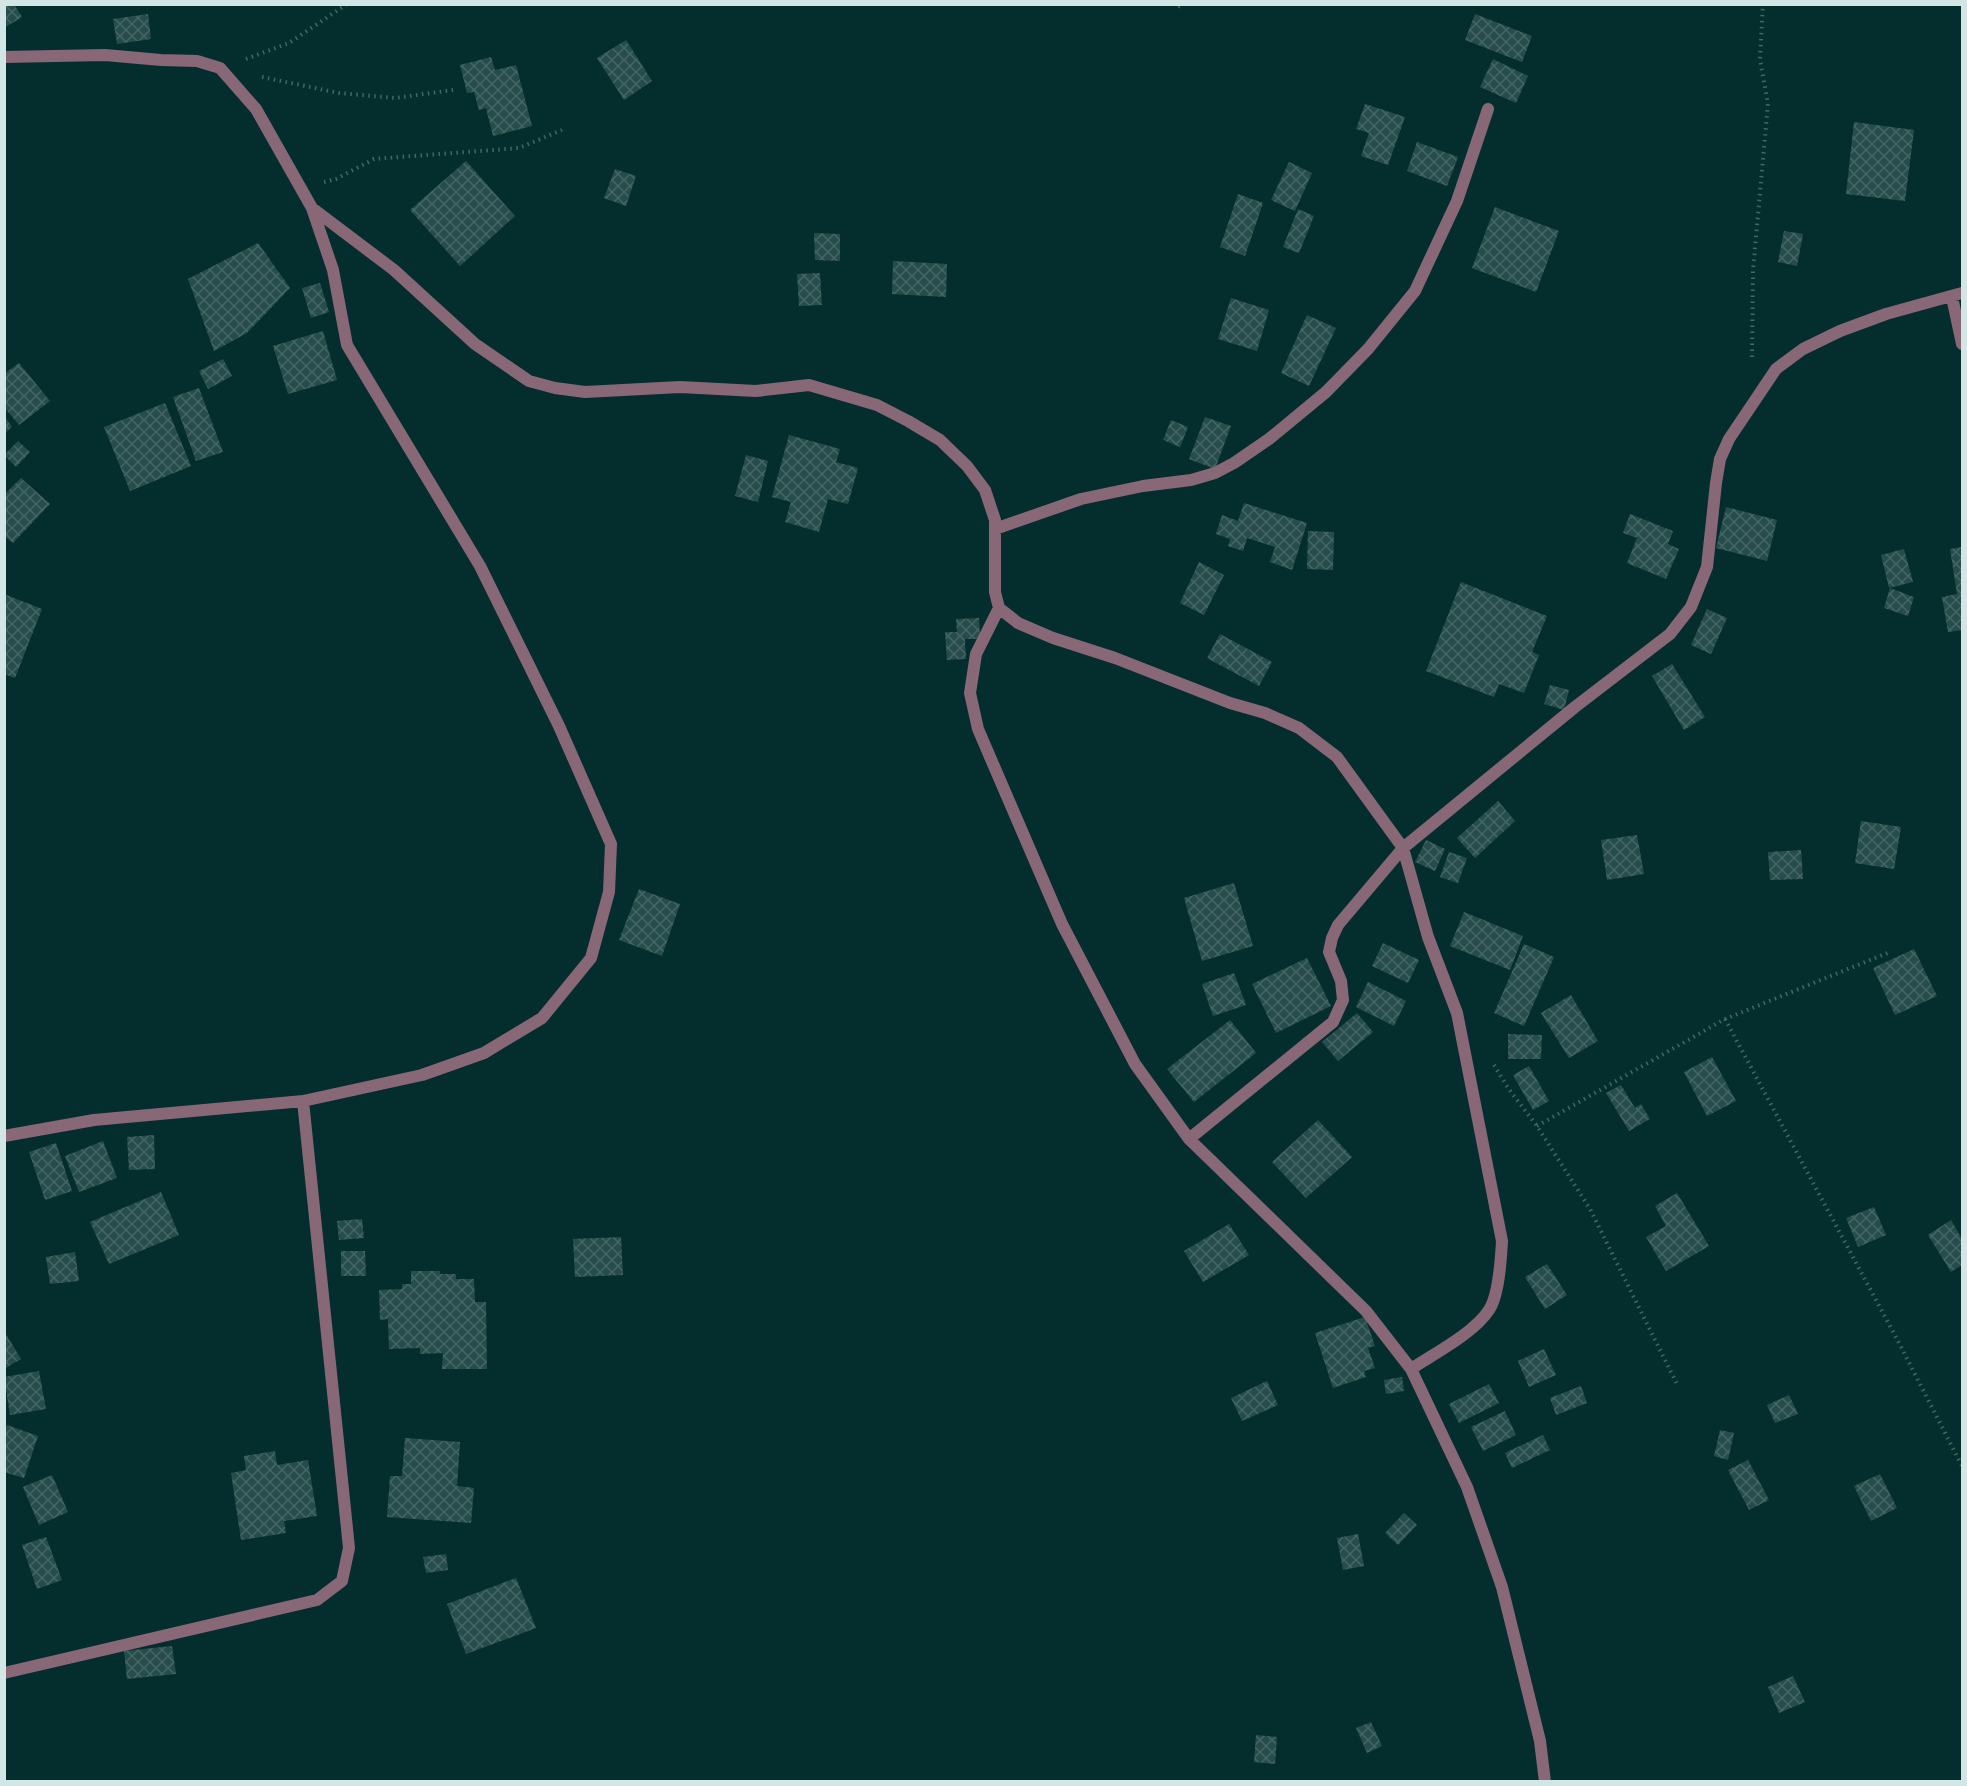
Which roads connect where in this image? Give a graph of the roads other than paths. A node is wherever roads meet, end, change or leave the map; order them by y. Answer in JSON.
{"nodes":[{"id":1,"x":4,"y":57,"type":"edge"},
{"id":2,"x":1488,"y":109,"type":"dead end"},
{"id":3,"x":312,"y":208,"type":"junction"},
{"id":4,"x":1957,"y":295,"type":"edge"},
{"id":5,"x":1962,"y":344,"type":"edge"},
{"id":6,"x":995,"y":529,"type":"junction"},
{"id":7,"x":999,"y":608,"type":"junction"},
{"id":8,"x":1403,"y":848,"type":"junction"},
{"id":9,"x":303,"y":1101,"type":"junction"},
{"id":10,"x":4,"y":1136,"type":"edge"},
{"id":11,"x":1190,"y":1139,"type":"junction"},
{"id":12,"x":1411,"y":1369,"type":"junction"},
{"id":13,"x":4,"y":1673,"type":"edge"},
{"id":14,"x":1545,"y":1782,"type":"edge"}],
"edges":[{"from":1,"to":3,"type":"street"},
{"from":2,"to":6,"type":"street"},
{"from":3,"to":6,"type":"street"},
{"from":3,"to":9,"type":"street"},
{"from":4,"to":5,"type":"street"},
{"from":4,"to":8,"type":"street"},
{"from":6,"to":7,"type":"street"},
{"from":7,"to":8,"type":"street"},
{"from":7,"to":11,"type":"street"},
{"from":8,"to":11,"type":"street"},
{"from":8,"to":12,"type":"street"},
{"from":9,"to":10,"type":"street"},
{"from":9,"to":13,"type":"street"},
{"from":11,"to":12,"type":"street"},
{"from":12,"to":14,"type":"street"}]}
